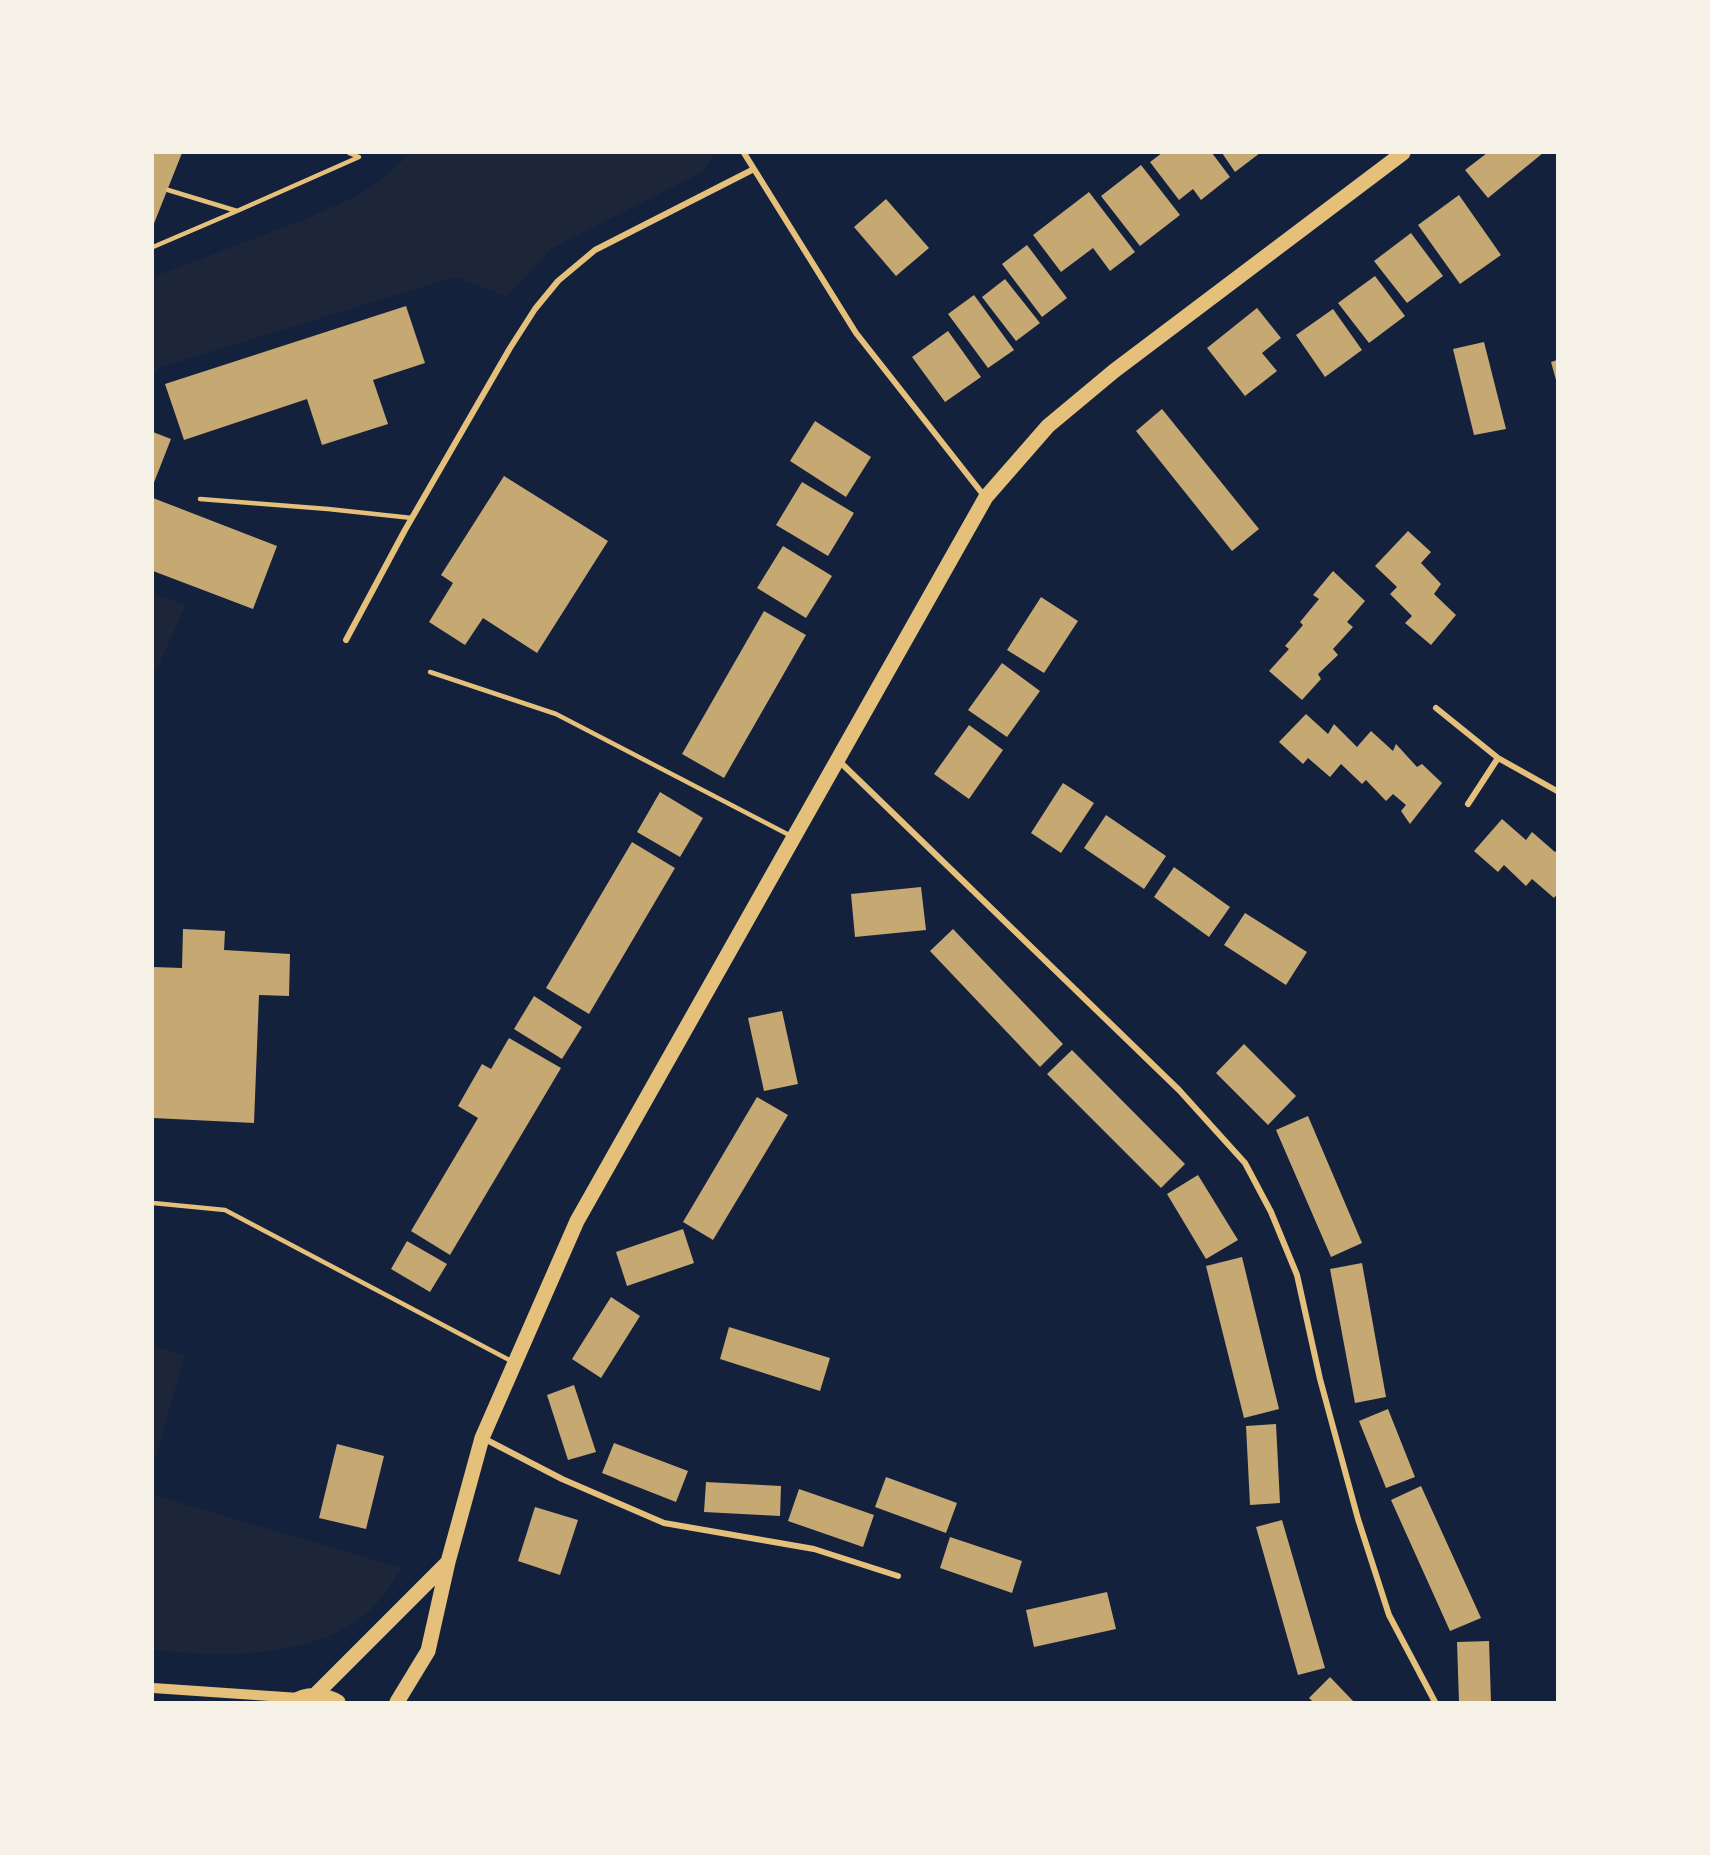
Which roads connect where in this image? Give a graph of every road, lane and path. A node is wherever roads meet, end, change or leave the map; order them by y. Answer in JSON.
{"nodes":[{"id":1,"x":349,"y":153,"type":"edge"},
{"id":2,"x":365,"y":153,"type":"edge"},
{"id":3,"x":744,"y":153,"type":"edge"},
{"id":4,"x":1403,"y":153,"type":"edge"},
{"id":5,"x":359,"y":157,"type":"junction"},
{"id":6,"x":754,"y":169,"type":"junction"},
{"id":7,"x":168,"y":190,"type":"dead end"},
{"id":8,"x":237,"y":211,"type":"junction"},
{"id":9,"x":153,"y":247,"type":"edge"},
{"id":10,"x":986,"y":497,"type":"junction"},
{"id":11,"x":200,"y":499,"type":"dead end"},
{"id":12,"x":412,"y":518,"type":"junction"},
{"id":13,"x":346,"y":640,"type":"dead end"},
{"id":14,"x":430,"y":672,"type":"dead end"},
{"id":15,"x":1436,"y":708,"type":"dead end"},
{"id":16,"x":1498,"y":758,"type":"junction"},
{"id":17,"x":838,"y":760,"type":"junction"},
{"id":18,"x":1557,"y":791,"type":"edge"},
{"id":19,"x":1468,"y":804,"type":"dead end"},
{"id":20,"x":794,"y":837,"type":"junction"},
{"id":21,"x":153,"y":1203,"type":"edge"},
{"id":22,"x":515,"y":1363,"type":"junction"},
{"id":23,"x":482,"y":1438,"type":"junction"},
{"id":24,"x":448,"y":1562,"type":"junction"},
{"id":25,"x":898,"y":1576,"type":"dead end"},
{"id":26,"x":153,"y":1688,"type":"edge"},
{"id":27,"x":315,"y":1695,"type":"junction"},
{"id":28,"x":296,"y":1700,"type":"edge"},
{"id":29,"x":338,"y":1702,"type":"edge"},
{"id":30,"x":397,"y":1702,"type":"edge"},
{"id":31,"x":1435,"y":1702,"type":"edge"}],
"edges":[{"from":1,"to":5,"type":"lane"},
{"from":2,"to":5,"type":"lane"},
{"from":3,"to":6,"type":"street"},
{"from":4,"to":10,"type":"main road"},
{"from":5,"to":8,"type":"lane"},
{"from":6,"to":10,"type":"street"},
{"from":6,"to":12,"type":"street"},
{"from":7,"to":8,"type":"lane"},
{"from":8,"to":9,"type":"lane"},
{"from":10,"to":17,"type":"main road"},
{"from":11,"to":12,"type":"lane"},
{"from":12,"to":13,"type":"street"},
{"from":14,"to":20,"type":"lane"},
{"from":15,"to":16,"type":"street"},
{"from":16,"to":18,"type":"street"},
{"from":16,"to":19,"type":"street"},
{"from":17,"to":20,"type":"main road"},
{"from":17,"to":31,"type":"street"},
{"from":20,"to":22,"type":"main road"},
{"from":21,"to":22,"type":"lane"},
{"from":22,"to":23,"type":"main road"},
{"from":23,"to":24,"type":"main road"},
{"from":23,"to":25,"type":"street"},
{"from":24,"to":27,"type":"main road"},
{"from":24,"to":30,"type":"main road"},
{"from":26,"to":28,"type":"street"},
{"from":27,"to":28,"type":"main road"},
{"from":27,"to":29,"type":"main road"}]}
